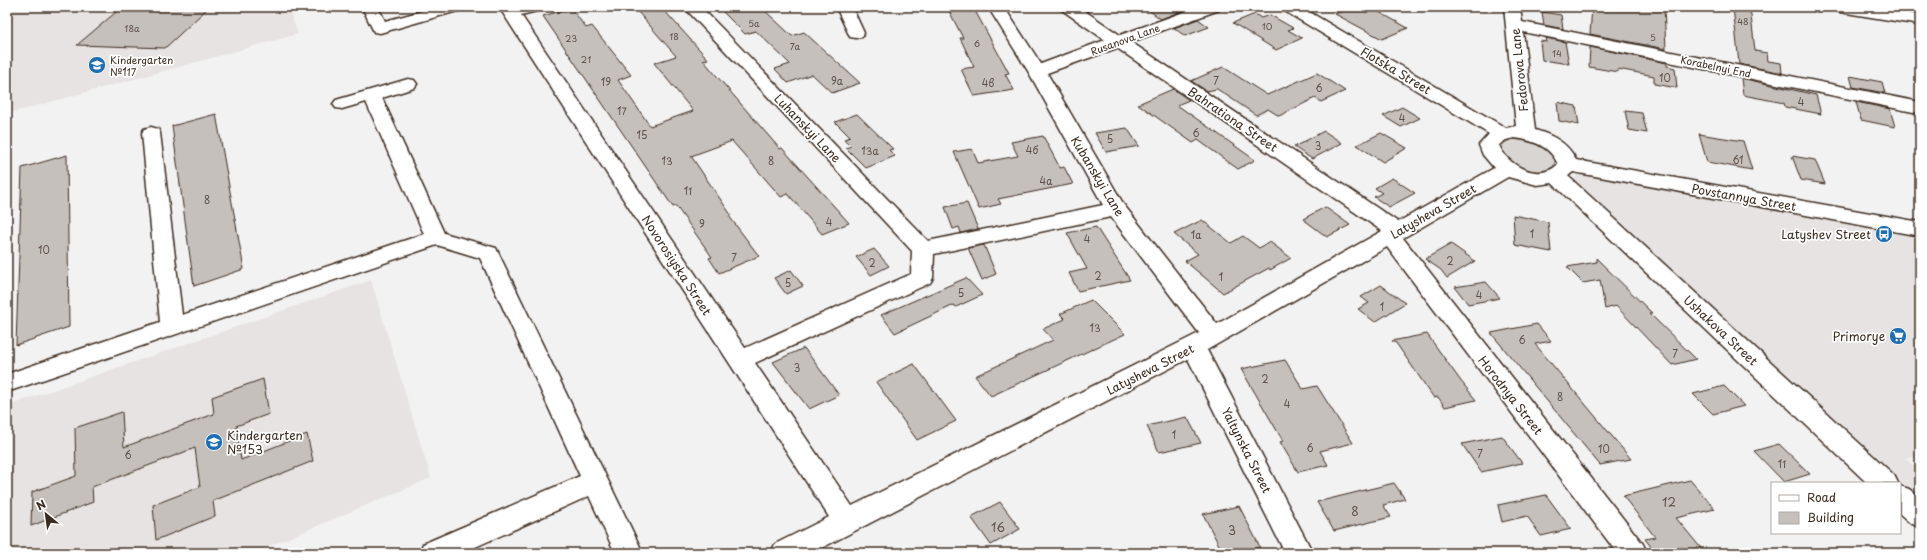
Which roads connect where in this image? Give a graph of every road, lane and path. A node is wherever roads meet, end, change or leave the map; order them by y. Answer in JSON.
{"nodes":[{"id":1,"x":370,"y":7,"type":"edge"},
{"id":2,"x":455,"y":7,"type":"edge"},
{"id":3,"x":535,"y":7,"type":"edge"},
{"id":4,"x":692,"y":7,"type":"edge"},
{"id":5,"x":844,"y":7,"type":"edge"},
{"id":6,"x":996,"y":7,"type":"edge"},
{"id":7,"x":1068,"y":7,"type":"edge"},
{"id":8,"x":1213,"y":7,"type":"edge"},
{"id":9,"x":1288,"y":7,"type":"edge"},
{"id":10,"x":1512,"y":7,"type":"edge"},
{"id":11,"x":1840,"y":7,"type":"edge"},
{"id":12,"x":509,"y":10,"type":"edge"},
{"id":13,"x":1920,"y":20,"type":"edge"},
{"id":14,"x":1514,"y":24,"type":"junction"},
{"id":15,"x":856,"y":33,"type":"dead end"},
{"id":16,"x":1119,"y":42,"type":"junction"},
{"id":17,"x":1037,"y":71,"type":"junction"},
{"id":18,"x":408,"y":84,"type":"dead end"},
{"id":19,"x":372,"y":95,"type":"junction"},
{"id":20,"x":342,"y":104,"type":"dead end"},
{"id":21,"x":1918,"y":107,"type":"dead end"},
{"id":22,"x":151,"y":133,"type":"dead end"},
{"id":23,"x":1526,"y":133,"type":"junction"},
{"id":24,"x":1503,"y":134,"type":"junction"},
{"id":25,"x":1508,"y":169,"type":"junction"},
{"id":26,"x":1562,"y":170,"type":"junction"},
{"id":27,"x":1116,"y":209,"type":"junction"},
{"id":28,"x":1920,"y":229,"type":"edge"},
{"id":29,"x":1394,"y":234,"type":"junction"},
{"id":30,"x":436,"y":238,"type":"junction"},
{"id":31,"x":923,"y":250,"type":"junction"},
{"id":32,"x":172,"y":327,"type":"junction"},
{"id":33,"x":1204,"y":341,"type":"junction"},
{"id":34,"x":740,"y":360,"type":"junction"},
{"id":35,"x":7,"y":383,"type":"edge"},
{"id":36,"x":595,"y":481,"type":"junction"},
{"id":37,"x":1885,"y":482,"type":"edge"},
{"id":38,"x":1901,"y":497,"type":"edge"},
{"id":39,"x":1920,"y":515,"type":"edge"},
{"id":40,"x":846,"y":522,"type":"junction"},
{"id":41,"x":433,"y":553,"type":"edge"},
{"id":42,"x":629,"y":553,"type":"edge"},
{"id":43,"x":785,"y":553,"type":"edge"},
{"id":44,"x":1299,"y":553,"type":"edge"},
{"id":45,"x":1633,"y":553,"type":"edge"}],
"edges":[{"from":1,"to":2,"type":"street"},
{"from":3,"to":12,"type":"street"},
{"from":4,"to":31,"type":"street","name":"Luhanskyi Lane"},
{"from":5,"to":15,"type":"street"},
{"from":6,"to":17,"type":"street","name":"Kubanskyi Lane"},
{"from":7,"to":16,"type":"street","name":"Bahrationa Street"},
{"from":8,"to":16,"type":"street","name":"Rusanova Lane"},
{"from":9,"to":24,"type":"street","name":"Flotska Street"},
{"from":10,"to":14,"type":"street","name":"Fedorova Lane"},
{"from":11,"to":13,"type":"street"},
{"from":12,"to":34,"type":"street","name":"Novorosiyska Street"},
{"from":14,"to":21,"type":"street","name":"Korabelnyi End"},
{"from":14,"to":23,"type":"street","name":"Fedorova Lane"},
{"from":16,"to":17,"type":"street","name":"Rusanova Lane"},
{"from":16,"to":29,"type":"street","name":"Bahrationa Street"},
{"from":17,"to":27,"type":"street","name":"Kubanskyi Lane"},
{"from":18,"to":19,"type":"street"},
{"from":19,"to":20,"type":"street"},
{"from":19,"to":30,"type":"street"},
{"from":22,"to":32,"type":"street"},
{"from":23,"to":24,"type":"street"},
{"from":23,"to":26,"type":"street","name":"Ushakova Street"},
{"from":24,"to":25,"type":"street","name":"Povstannya Street"},
{"from":25,"to":26,"type":"street","name":"Povstannya Street"},
{"from":25,"to":29,"type":"street","name":"Latysheva Street"},
{"from":26,"to":28,"type":"street","name":"Povstannya Street"},
{"from":26,"to":37,"type":"street","name":"Ushakova Street"},
{"from":27,"to":31,"type":"street"},
{"from":27,"to":33,"type":"street","name":"Kubanskyi Lane"},
{"from":29,"to":33,"type":"street","name":"Latysheva Street"},
{"from":29,"to":45,"type":"street","name":"Horodnya Street"},
{"from":30,"to":32,"type":"street"},
{"from":30,"to":36,"type":"street"},
{"from":31,"to":34,"type":"street"},
{"from":32,"to":35,"type":"street"},
{"from":33,"to":40,"type":"street","name":"Latysheva Street"},
{"from":33,"to":44,"type":"street","name":"Yaltynska Street"},
{"from":34,"to":40,"type":"street","name":"Novorosiyska Street"},
{"from":36,"to":41,"type":"street"},
{"from":36,"to":42,"type":"street"},
{"from":38,"to":39,"type":"street"},
{"from":40,"to":43,"type":"street","name":"Latysheva Street"}]}
